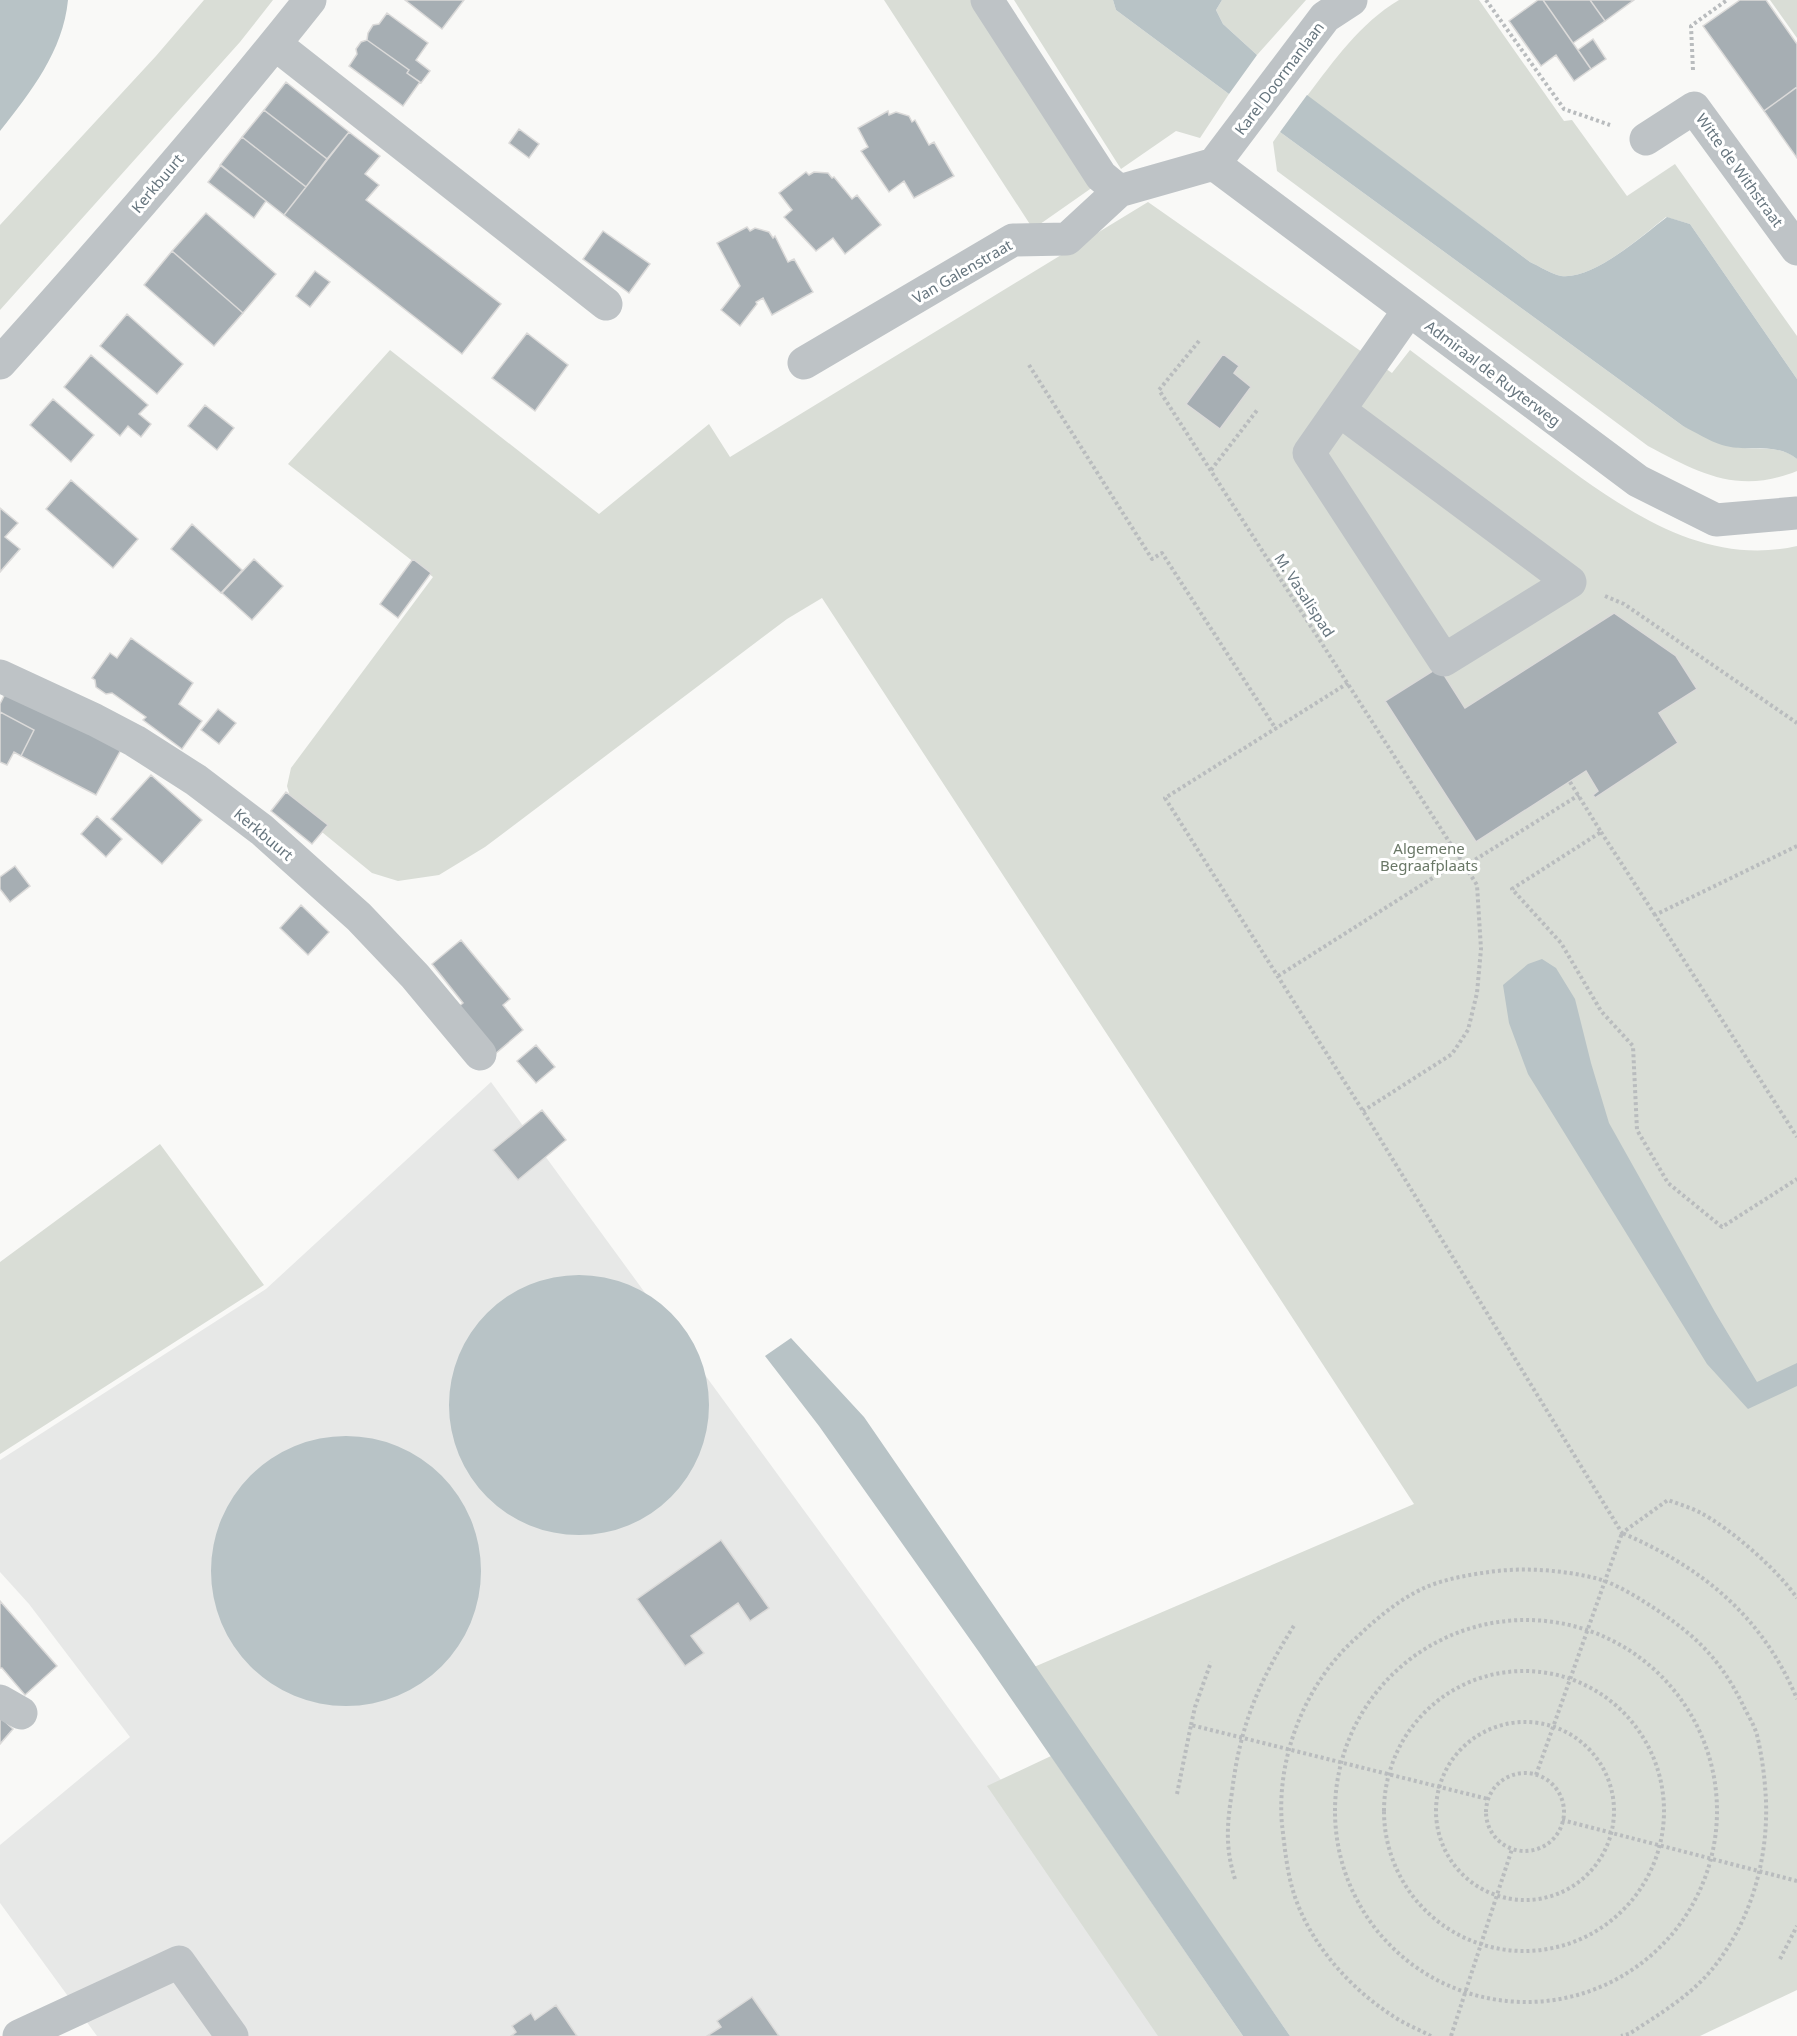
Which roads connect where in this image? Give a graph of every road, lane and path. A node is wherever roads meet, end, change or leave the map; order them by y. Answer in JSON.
{"nodes":[{"id":1,"x":310,"y":0,"type":"edge"},
{"id":2,"x":987,"y":0,"type":"edge"},
{"id":3,"x":1351,"y":0,"type":"edge"},
{"id":4,"x":1486,"y":0,"type":"edge"},
{"id":5,"x":1727,"y":0,"type":"edge"},
{"id":6,"x":275,"y":44,"type":"junction"},
{"id":7,"x":1694,"y":108,"type":"junction"},
{"id":8,"x":1647,"y":139,"type":"joint"},
{"id":9,"x":1214,"y":164,"type":"junction"},
{"id":10,"x":1119,"y":191,"type":"junction"},
{"id":11,"x":1797,"y":249,"type":"edge"},
{"id":12,"x":606,"y":304,"type":"dead end"},
{"id":13,"x":1409,"y":310,"type":"junction"},
{"id":14,"x":1199,"y":341,"type":"dead end"},
{"id":15,"x":0,"y":363,"type":"edge"},
{"id":16,"x":804,"y":363,"type":"dead end"},
{"id":17,"x":1029,"y":365,"type":"dead end"},
{"id":18,"x":1258,"y":409,"type":"dead end"},
{"id":19,"x":1339,"y":410,"type":"junction"},
{"id":20,"x":1211,"y":470,"type":"junction"},
{"id":21,"x":1797,"y":513,"type":"edge"},
{"id":22,"x":1570,"y":582,"type":"junction"},
{"id":23,"x":0,"y":676,"type":"edge"},
{"id":24,"x":1348,"y":683,"type":"junction"},
{"id":25,"x":1797,"y":723,"type":"edge"},
{"id":26,"x":1276,"y":729,"type":"junction"},
{"id":27,"x":1570,"y":782,"type":"dead end"},
{"id":28,"x":1579,"y":795,"type":"junction"},
{"id":29,"x":1601,"y":831,"type":"junction"},
{"id":30,"x":1797,"y":846,"type":"edge"},
{"id":31,"x":1461,"y":860,"type":"junction"},
{"id":32,"x":1466,"y":866,"type":"junction"},
{"id":33,"x":1655,"y":915,"type":"junction"},
{"id":34,"x":1278,"y":976,"type":"junction"},
{"id":35,"x":480,"y":1054,"type":"dead end"},
{"id":36,"x":1363,"y":1111,"type":"junction"},
{"id":37,"x":1797,"y":1137,"type":"edge"},
{"id":38,"x":1797,"y":1179,"type":"edge"},
{"id":39,"x":1622,"y":1533,"type":"junction"},
{"id":40,"x":1604,"y":1581,"type":"junction"},
{"id":41,"x":1797,"y":1598,"type":"edge"},
{"id":42,"x":1295,"y":1624,"type":"dead end"},
{"id":43,"x":1587,"y":1631,"type":"junction"},
{"id":44,"x":1211,"y":1662,"type":"dead end"},
{"id":45,"x":1570,"y":1679,"type":"junction"},
{"id":46,"x":1797,"y":1699,"type":"edge"},
{"id":47,"x":1191,"y":1725,"type":"junction"},
{"id":48,"x":1552,"y":1726,"type":"junction"},
{"id":49,"x":1240,"y":1738,"type":"junction"},
{"id":50,"x":1290,"y":1750,"type":"junction"},
{"id":51,"x":1341,"y":1763,"type":"junction"},
{"id":52,"x":1390,"y":1775,"type":"junction"},
{"id":53,"x":1536,"y":1775,"type":"junction"},
{"id":54,"x":1438,"y":1787,"type":"junction"},
{"id":55,"x":1177,"y":1794,"type":"dead end"},
{"id":56,"x":1488,"y":1799,"type":"junction"},
{"id":57,"x":1562,"y":1820,"type":"junction"},
{"id":58,"x":1610,"y":1833,"type":"junction"},
{"id":59,"x":1661,"y":1846,"type":"junction"},
{"id":60,"x":1512,"y":1849,"type":"junction"},
{"id":61,"x":1711,"y":1859,"type":"junction"},
{"id":62,"x":1760,"y":1871,"type":"junction"},
{"id":63,"x":1235,"y":1879,"type":"dead end"},
{"id":64,"x":1797,"y":1881,"type":"edge"},
{"id":65,"x":1496,"y":1894,"type":"junction"},
{"id":66,"x":1797,"y":1926,"type":"edge"},
{"id":67,"x":1480,"y":1945,"type":"junction"},
{"id":68,"x":1780,"y":1959,"type":"dead end"},
{"id":69,"x":1465,"y":1994,"type":"junction"},
{"id":70,"x":19,"y":2036,"type":"edge"},
{"id":71,"x":232,"y":2036,"type":"edge"},
{"id":72,"x":1431,"y":2036,"type":"edge"},
{"id":73,"x":1452,"y":2036,"type":"edge"},
{"id":74,"x":1621,"y":2036,"type":"edge"}],
"edges":[{"from":1,"to":6,"type":"street","name":"Kerkbuurt"},
{"from":2,"to":10,"type":"street"},
{"from":3,"to":9,"type":"street","name":"Karel Doormanlaan"},
{"from":4,"to":8,"type":"path"},
{"from":5,"to":7,"type":"path"},
{"from":6,"to":12,"type":"street"},
{"from":6,"to":15,"type":"street","name":"Kerkbuurt"},
{"from":7,"to":8,"type":"street","name":"Witte de Withstraat"},
{"from":7,"to":11,"type":"street","name":"Witte de Withstraat"},
{"from":9,"to":10,"type":"street"},
{"from":9,"to":13,"type":"street","name":"Admiraal de Ruyterweg"},
{"from":10,"to":16,"type":"street","name":"Van Galenstraat"},
{"from":13,"to":19,"type":"street"},
{"from":13,"to":21,"type":"street","name":"Admiraal de Ruyterweg"},
{"from":14,"to":20,"type":"path","name":"M. Vasalispad"},
{"from":17,"to":26,"type":"path"},
{"from":18,"to":20,"type":"path"},
{"from":19,"to":22,"type":"street"},
{"from":19,"to":22,"type":"street"},
{"from":20,"to":24,"type":"path","name":"M. Vasalispad"},
{"from":22,"to":25,"type":"path"},
{"from":23,"to":35,"type":"street","name":"Kerkbuurt"},
{"from":24,"to":26,"type":"path"},
{"from":24,"to":31,"type":"path","name":"M. Vasalispad"},
{"from":26,"to":34,"type":"path"},
{"from":27,"to":28,"type":"path"},
{"from":28,"to":29,"type":"path"},
{"from":28,"to":32,"type":"path"},
{"from":29,"to":33,"type":"path"},
{"from":29,"to":38,"type":"path"},
{"from":30,"to":33,"type":"path"},
{"from":31,"to":32,"type":"path","name":"M. Vasalispad"},
{"from":31,"to":34,"type":"path"},
{"from":32,"to":36,"type":"path","name":"M. Vasalispad"},
{"from":33,"to":37,"type":"path"},
{"from":34,"to":36,"type":"path"},
{"from":36,"to":39,"type":"path"},
{"from":39,"to":40,"type":"path"},
{"from":39,"to":41,"type":"path"},
{"from":39,"to":46,"type":"path"},
{"from":40,"to":43,"type":"path"},
{"from":40,"to":50,"type":"path"},
{"from":40,"to":62,"type":"path"},
{"from":42,"to":49,"type":"path"},
{"from":43,"to":45,"type":"path"},
{"from":43,"to":51,"type":"path"},
{"from":43,"to":61,"type":"path"},
{"from":44,"to":47,"type":"path"},
{"from":45,"to":48,"type":"path"},
{"from":45,"to":52,"type":"path"},
{"from":45,"to":59,"type":"path"},
{"from":47,"to":49,"type":"path"},
{"from":47,"to":55,"type":"path"},
{"from":48,"to":53,"type":"path"},
{"from":48,"to":54,"type":"path"},
{"from":48,"to":58,"type":"path"},
{"from":49,"to":50,"type":"path"},
{"from":49,"to":63,"type":"path"},
{"from":50,"to":51,"type":"path"},
{"from":50,"to":72,"type":"path"},
{"from":51,"to":52,"type":"path"},
{"from":51,"to":69,"type":"path"},
{"from":52,"to":54,"type":"path"},
{"from":52,"to":67,"type":"path"},
{"from":53,"to":56,"type":"path"},
{"from":53,"to":57,"type":"path"},
{"from":54,"to":56,"type":"path"},
{"from":54,"to":65,"type":"path"},
{"from":56,"to":60,"type":"path"},
{"from":57,"to":58,"type":"path"},
{"from":57,"to":60,"type":"path"},
{"from":58,"to":59,"type":"path"},
{"from":58,"to":65,"type":"path"},
{"from":59,"to":61,"type":"path"},
{"from":59,"to":67,"type":"path"},
{"from":60,"to":65,"type":"path"},
{"from":61,"to":62,"type":"path"},
{"from":61,"to":69,"type":"path"},
{"from":62,"to":64,"type":"path"},
{"from":62,"to":74,"type":"path"},
{"from":65,"to":67,"type":"path"},
{"from":66,"to":68,"type":"path"},
{"from":67,"to":69,"type":"path"},
{"from":69,"to":73,"type":"path"},
{"from":70,"to":71,"type":"street"}]}
